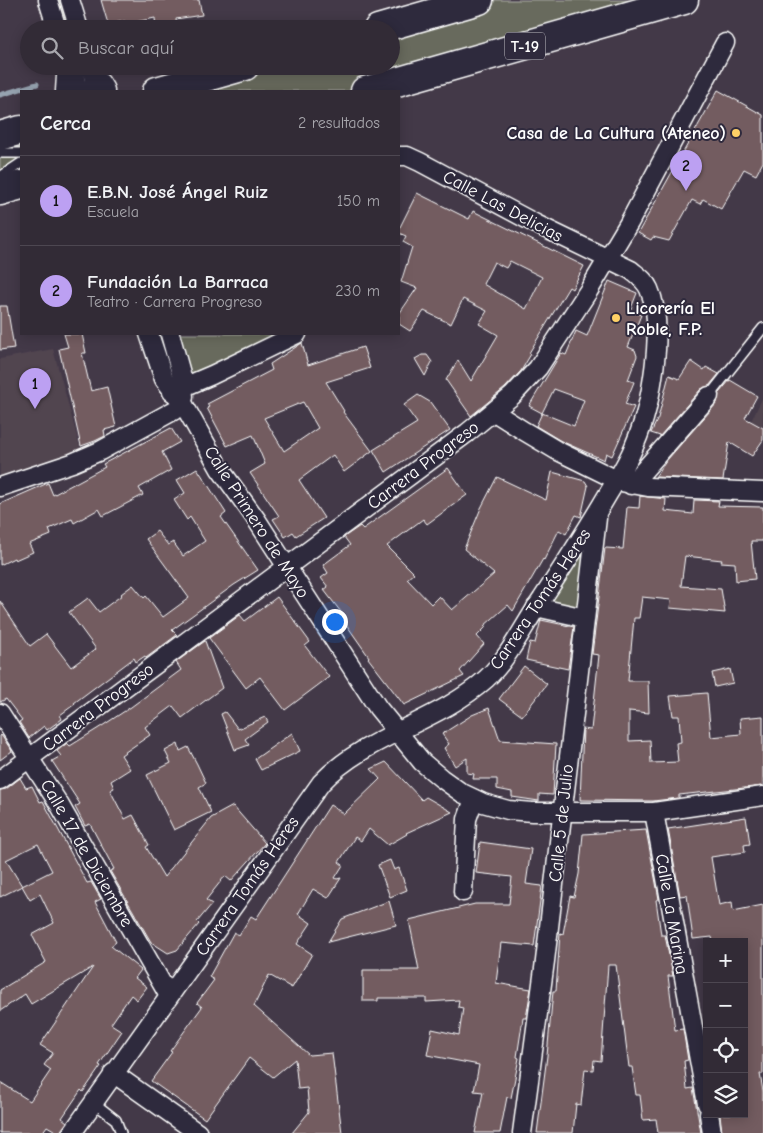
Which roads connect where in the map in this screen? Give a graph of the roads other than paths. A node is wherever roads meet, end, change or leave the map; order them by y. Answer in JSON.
{"nodes":[{"id":1,"x":48,"y":0,"type":"edge"},
{"id":2,"x":70,"y":0,"type":"edge"},
{"id":3,"x":479,"y":0,"type":"edge"},
{"id":4,"x":684,"y":0,"type":"edge"},
{"id":5,"x":54,"y":20,"type":"edge"},
{"id":6,"x":76,"y":20,"type":"edge"},
{"id":7,"x":400,"y":23,"type":"edge"},
{"id":8,"x":725,"y":43,"type":"dead end"},
{"id":9,"x":213,"y":75,"type":"edge"},
{"id":10,"x":161,"y":90,"type":"edge"},
{"id":11,"x":369,"y":90,"type":"edge"},
{"id":12,"x":20,"y":130,"type":"edge"},
{"id":13,"x":0,"y":136,"type":"edge"},
{"id":14,"x":0,"y":153,"type":"edge"},
{"id":15,"x":20,"y":153,"type":"edge"},
{"id":16,"x":400,"y":156,"type":"edge"},
{"id":17,"x":20,"y":165,"type":"edge"},
{"id":18,"x":0,"y":177,"type":"edge"},
{"id":19,"x":20,"y":185,"type":"edge"},
{"id":20,"x":0,"y":191,"type":"edge"},
{"id":21,"x":607,"y":259,"type":"junction"},
{"id":22,"x":763,"y":328,"type":"edge"},
{"id":23,"x":149,"y":335,"type":"edge"},
{"id":24,"x":170,"y":335,"type":"edge"},
{"id":25,"x":295,"y":335,"type":"edge"},
{"id":26,"x":180,"y":395,"type":"junction"},
{"id":27,"x":708,"y":396,"type":"joint"},
{"id":28,"x":494,"y":412,"type":"junction"},
{"id":29,"x":624,"y":483,"type":"junction"},
{"id":30,"x":0,"y":487,"type":"edge"},
{"id":31,"x":763,"y":492,"type":"edge"},
{"id":32,"x":597,"y":513,"type":"junction"},
{"id":33,"x":286,"y":566,"type":"junction"},
{"id":34,"x":536,"y":607,"type":"junction"},
{"id":35,"x":585,"y":618,"type":"junction"},
{"id":36,"x":0,"y":713,"type":"edge"},
{"id":37,"x":397,"y":732,"type":"junction"},
{"id":38,"x":30,"y":758,"type":"junction"},
{"id":39,"x":0,"y":780,"type":"edge"},
{"id":40,"x":763,"y":796,"type":"edge"},
{"id":41,"x":474,"y":798,"type":"junction"},
{"id":42,"x":562,"y":812,"type":"junction"},
{"id":43,"x":654,"y":812,"type":"junction"},
{"id":44,"x":463,"y":892,"type":"dead end"},
{"id":45,"x":169,"y":996,"type":"junction"},
{"id":46,"x":113,"y":1073,"type":"junction"},
{"id":47,"x":703,"y":1082,"type":"edge"},
{"id":48,"x":93,"y":1102,"type":"junction"},
{"id":49,"x":710,"y":1118,"type":"edge"},
{"id":50,"x":72,"y":1133,"type":"edge"},
{"id":51,"x":121,"y":1133,"type":"edge"},
{"id":52,"x":198,"y":1133,"type":"edge"},
{"id":53,"x":522,"y":1133,"type":"edge"},
{"id":54,"x":712,"y":1133,"type":"edge"}],
"edges":[{"from":1,"to":5,"type":"street"},
{"from":2,"to":6,"type":"street"},
{"from":3,"to":7,"type":"highway"},
{"from":4,"to":11,"type":"highway","number":"T-19"},
{"from":8,"to":21,"type":"street","name":"Carrera Progreso"},
{"from":9,"to":10,"type":"highway"},
{"from":12,"to":13,"type":"highway"},
{"from":14,"to":15,"type":"lane"},
{"from":16,"to":21,"type":"street","name":"Calle Las Delicias"},
{"from":17,"to":18,"type":"lane"},
{"from":19,"to":20,"type":"highway"},
{"from":21,"to":28,"type":"street","name":"Carrera Progreso"},
{"from":21,"to":29,"type":"street","name":"Carrera Tomás Heres"},
{"from":22,"to":27,"type":"lane"},
{"from":23,"to":26,"type":"street","name":"Calle Primero de Mayo"},
{"from":24,"to":26,"type":"street","name":"Calle Primero de Mayo"},
{"from":25,"to":26,"type":"street"},
{"from":26,"to":30,"type":"street"},
{"from":26,"to":33,"type":"street","name":"Calle Primero de Mayo"},
{"from":27,"to":29,"type":"street"},
{"from":28,"to":29,"type":"street"},
{"from":28,"to":33,"type":"street","name":"Carrera Progreso"},
{"from":29,"to":31,"type":"street"},
{"from":29,"to":32,"type":"street","name":"Carrera Tomás Heres"},
{"from":32,"to":34,"type":"street","name":"Carrera Tomás Heres"},
{"from":32,"to":35,"type":"street","name":"Calle 5 de Julio"},
{"from":33,"to":37,"type":"street","name":"Calle Primero de Mayo"},
{"from":33,"to":38,"type":"street","name":"Carrera Progreso"},
{"from":34,"to":35,"type":"street"},
{"from":34,"to":37,"type":"street","name":"Carrera Tomás Heres"},
{"from":35,"to":42,"type":"street","name":"Calle 5 de Julio"},
{"from":36,"to":38,"type":"street","name":"Calle 17 de Diciembre"},
{"from":37,"to":41,"type":"street","name":"Calle Primero de Mayo"},
{"from":37,"to":45,"type":"street","name":"Carrera Tomás Heres"},
{"from":38,"to":39,"type":"street","name":"Carrera Progreso"},
{"from":38,"to":45,"type":"street","name":"Calle 17 de Diciembre"},
{"from":40,"to":43,"type":"street","name":"Calle Primero de Mayo"},
{"from":41,"to":42,"type":"street","name":"Calle Primero de Mayo"},
{"from":41,"to":44,"type":"street"},
{"from":42,"to":43,"type":"street","name":"Calle Primero de Mayo"},
{"from":42,"to":53,"type":"street","name":"Calle 5 de Julio"},
{"from":43,"to":47,"type":"street","name":"Calle La Marina"},
{"from":45,"to":46,"type":"street","name":"Carrera Tomás Heres"},
{"from":46,"to":48,"type":"street","name":"Carrera Tomás Heres"},
{"from":46,"to":52,"type":"street"},
{"from":48,"to":50,"type":"street","name":"Carrera Tomás Heres"},
{"from":48,"to":51,"type":"lane"},
{"from":49,"to":54,"type":"street"}]}
